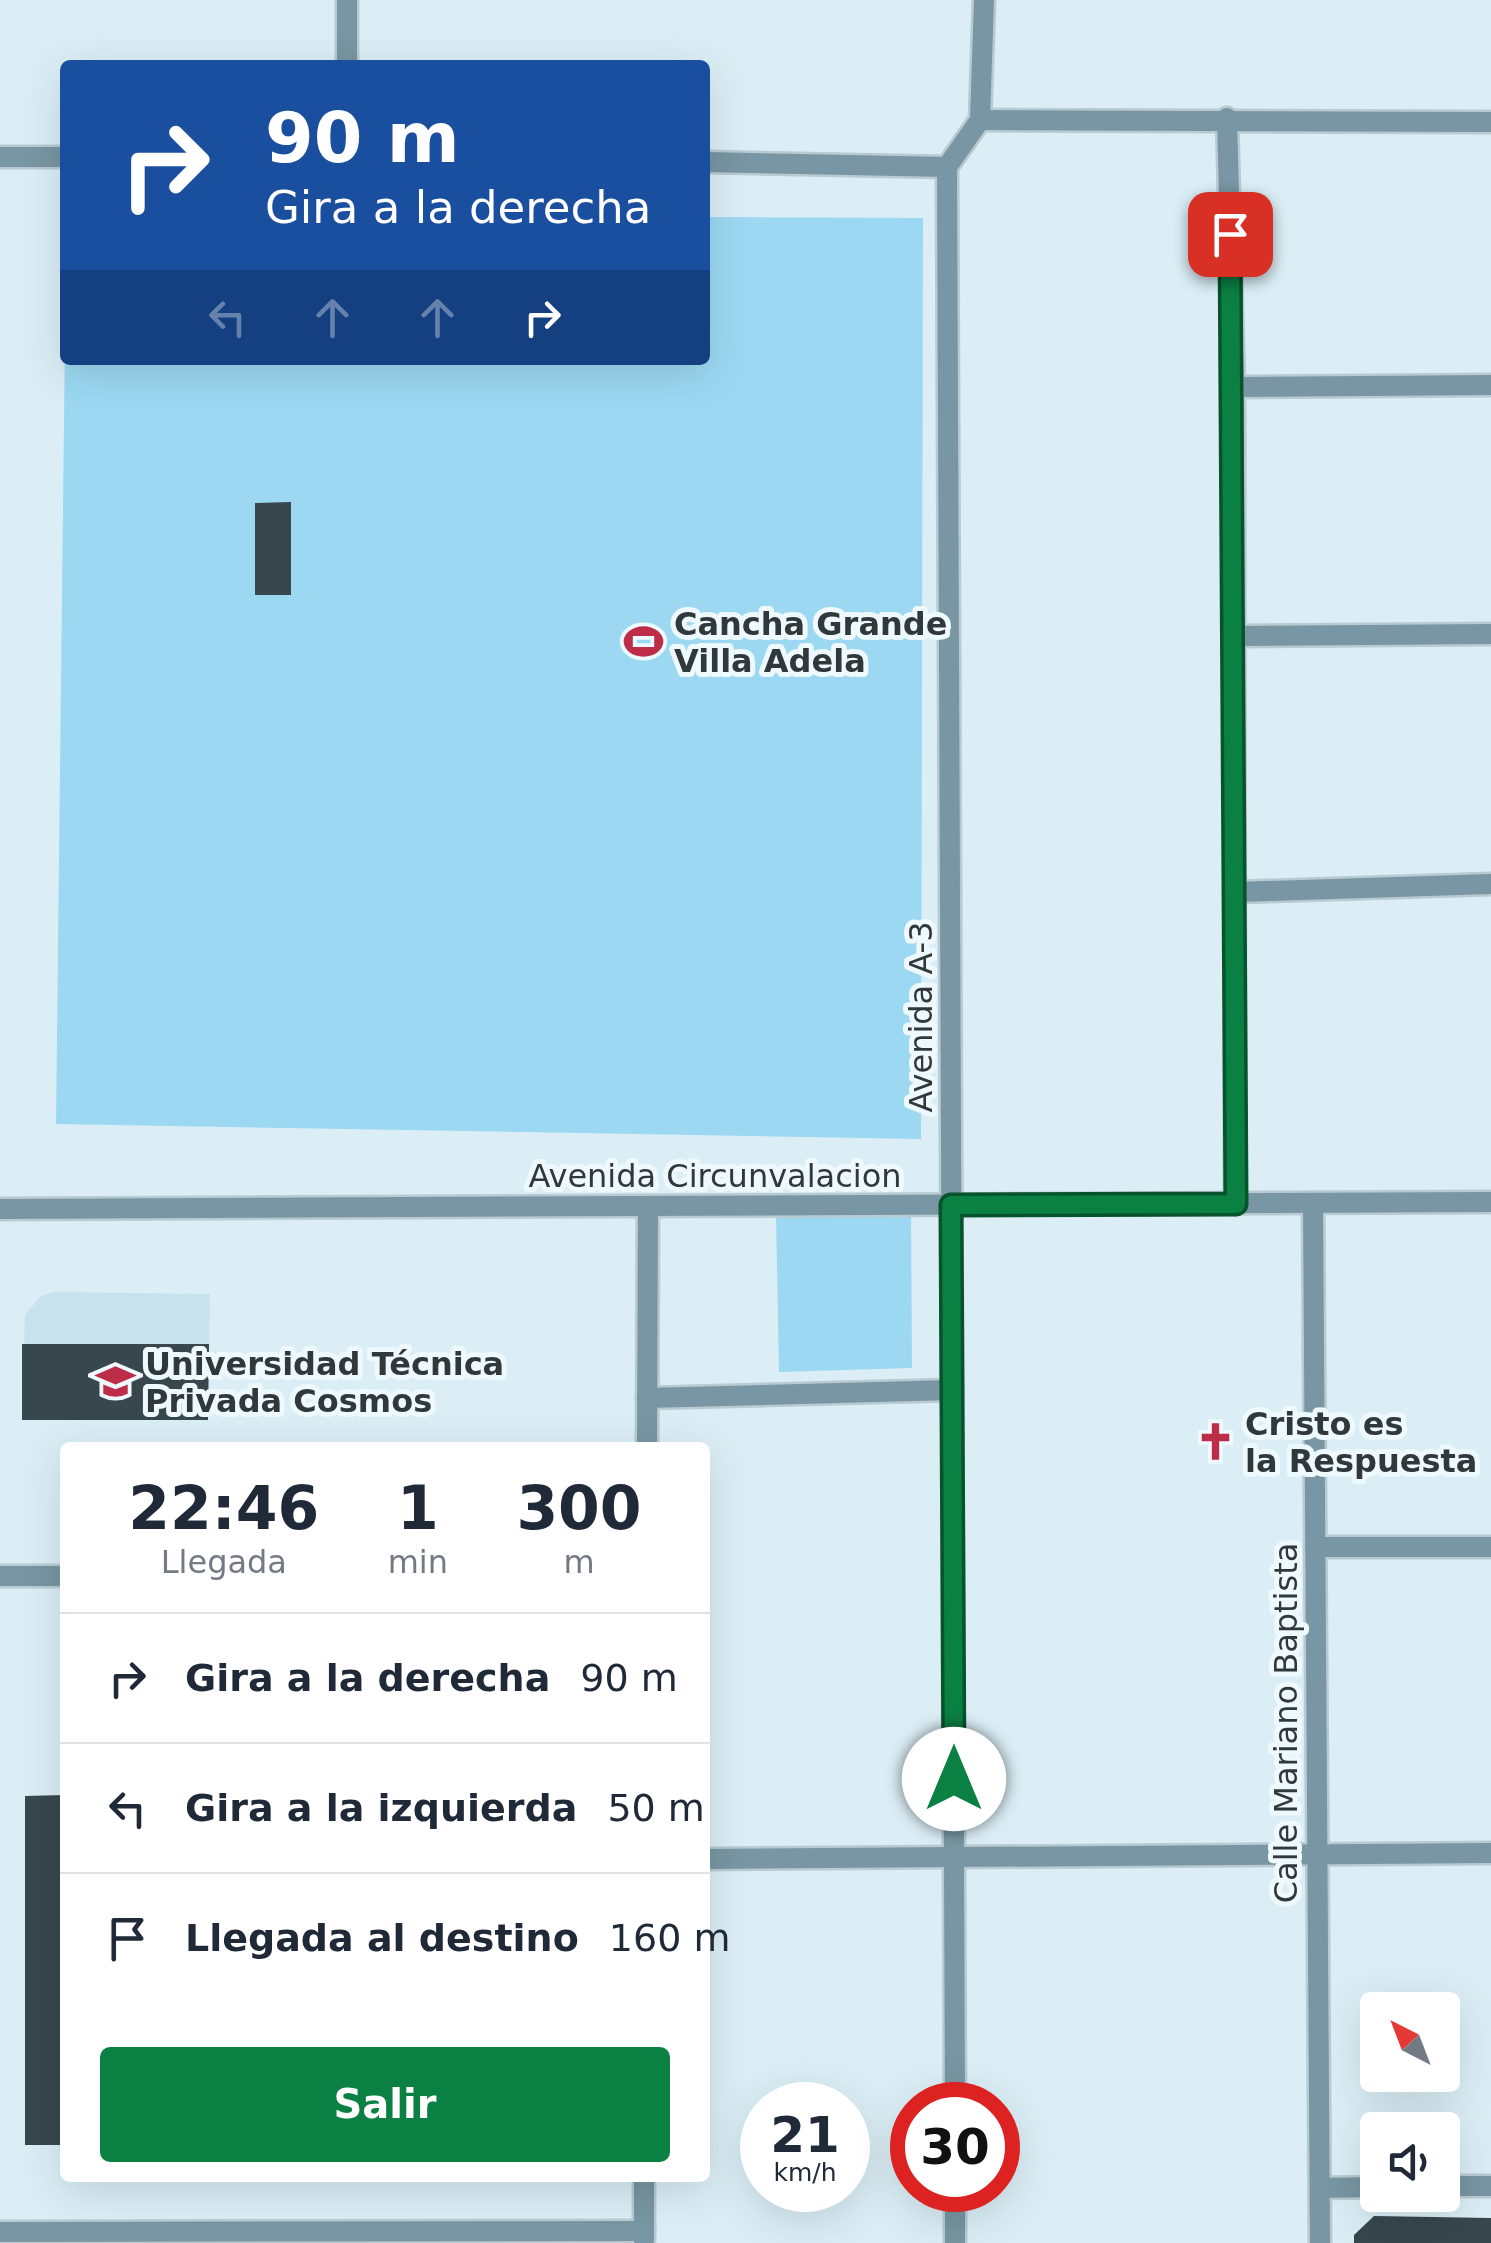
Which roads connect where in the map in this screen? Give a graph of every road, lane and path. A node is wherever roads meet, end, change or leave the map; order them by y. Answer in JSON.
{"nodes":[{"id":1,"x":347,"y":0,"type":"edge"},
{"id":2,"x":984,"y":0,"type":"edge"},
{"id":3,"x":347,"y":60,"type":"edge"},
{"id":4,"x":1227,"y":118,"type":"junction"},
{"id":5,"x":980,"y":120,"type":"junction"},
{"id":6,"x":1491,"y":122,"type":"edge"},
{"id":7,"x":0,"y":157,"type":"edge"},
{"id":8,"x":60,"y":157,"type":"edge"},
{"id":9,"x":710,"y":162,"type":"edge"},
{"id":10,"x":948,"y":166,"type":"junction"},
{"id":11,"x":1491,"y":385,"type":"edge"},
{"id":12,"x":1234,"y":387,"type":"junction"},
{"id":13,"x":1491,"y":634,"type":"edge"},
{"id":14,"x":1235,"y":636,"type":"junction"},
{"id":15,"x":1491,"y":884,"type":"edge"},
{"id":16,"x":1236,"y":892,"type":"junction"},
{"id":17,"x":1491,"y":1202,"type":"edge"},
{"id":18,"x":1313,"y":1203,"type":"junction"},
{"id":19,"x":1236,"y":1204,"type":"junction"},
{"id":20,"x":951,"y":1205,"type":"junction"},
{"id":21,"x":648,"y":1206,"type":"junction"},
{"id":22,"x":0,"y":1209,"type":"edge"},
{"id":23,"x":952,"y":1390,"type":"junction"},
{"id":24,"x":647,"y":1398,"type":"junction"},
{"id":25,"x":647,"y":1442,"type":"edge"},
{"id":26,"x":1315,"y":1547,"type":"junction"},
{"id":27,"x":1491,"y":1547,"type":"edge"},
{"id":28,"x":0,"y":1576,"type":"edge"},
{"id":29,"x":60,"y":1576,"type":"edge"},
{"id":30,"x":1491,"y":1853,"type":"edge"},
{"id":31,"x":1317,"y":1854,"type":"junction"},
{"id":32,"x":954,"y":1857,"type":"junction"},
{"id":33,"x":710,"y":1858,"type":"edge"},
{"id":34,"x":955,"y":2082,"type":"edge"},
{"id":35,"x":644,"y":2182,"type":"edge"},
{"id":36,"x":1460,"y":2186,"type":"edge"},
{"id":37,"x":1491,"y":2186,"type":"edge"},
{"id":38,"x":1360,"y":2187,"type":"edge"},
{"id":39,"x":1320,"y":2188,"type":"junction"},
{"id":40,"x":955,"y":2212,"type":"edge"},
{"id":41,"x":0,"y":2232,"type":"edge"},
{"id":42,"x":316,"y":2236,"type":"edge"},
{"id":43,"x":644,"y":2237,"type":"edge"},
{"id":44,"x":955,"y":2243,"type":"edge"},
{"id":45,"x":1320,"y":2243,"type":"edge"}],
"edges":[{"from":1,"to":3,"type":"street"},
{"from":2,"to":5,"type":"street"},
{"from":4,"to":5,"type":"street"},
{"from":4,"to":6,"type":"street"},
{"from":4,"to":12,"type":"street"},
{"from":5,"to":10,"type":"street"},
{"from":7,"to":8,"type":"street"},
{"from":9,"to":10,"type":"street"},
{"from":10,"to":20,"type":"street","name":"Avenida A-3"},
{"from":11,"to":12,"type":"street"},
{"from":12,"to":14,"type":"street"},
{"from":13,"to":14,"type":"street"},
{"from":14,"to":16,"type":"street"},
{"from":15,"to":16,"type":"street"},
{"from":16,"to":19,"type":"street"},
{"from":17,"to":18,"type":"street","name":"Avenida Circunvalacion"},
{"from":18,"to":19,"type":"street","name":"Avenida Circunvalacion"},
{"from":18,"to":26,"type":"street","name":"Calle Mariano Baptista"},
{"from":19,"to":20,"type":"street","name":"Avenida Circunvalacion"},
{"from":20,"to":21,"type":"street","name":"Avenida Circunvalacion"},
{"from":20,"to":23,"type":"street","name":"Avenida A-3"},
{"from":21,"to":22,"type":"street","name":"Avenida Circunvalacion"},
{"from":21,"to":24,"type":"street"},
{"from":23,"to":24,"type":"street"},
{"from":23,"to":32,"type":"street","name":"Avenida A-3"},
{"from":24,"to":25,"type":"street"},
{"from":26,"to":27,"type":"street"},
{"from":26,"to":31,"type":"street","name":"Calle Mariano Baptista"},
{"from":28,"to":29,"type":"street"},
{"from":30,"to":31,"type":"street"},
{"from":31,"to":32,"type":"street"},
{"from":31,"to":39,"type":"street","name":"Calle Mariano Baptista"},
{"from":32,"to":33,"type":"street"},
{"from":32,"to":34,"type":"street","name":"Avenida A-3"},
{"from":35,"to":43,"type":"street"},
{"from":36,"to":37,"type":"street"},
{"from":38,"to":39,"type":"street"},
{"from":39,"to":45,"type":"street","name":"Calle Mariano Baptista"},
{"from":40,"to":44,"type":"street"},
{"from":41,"to":42,"type":"street"},
{"from":42,"to":43,"type":"street"}]}
